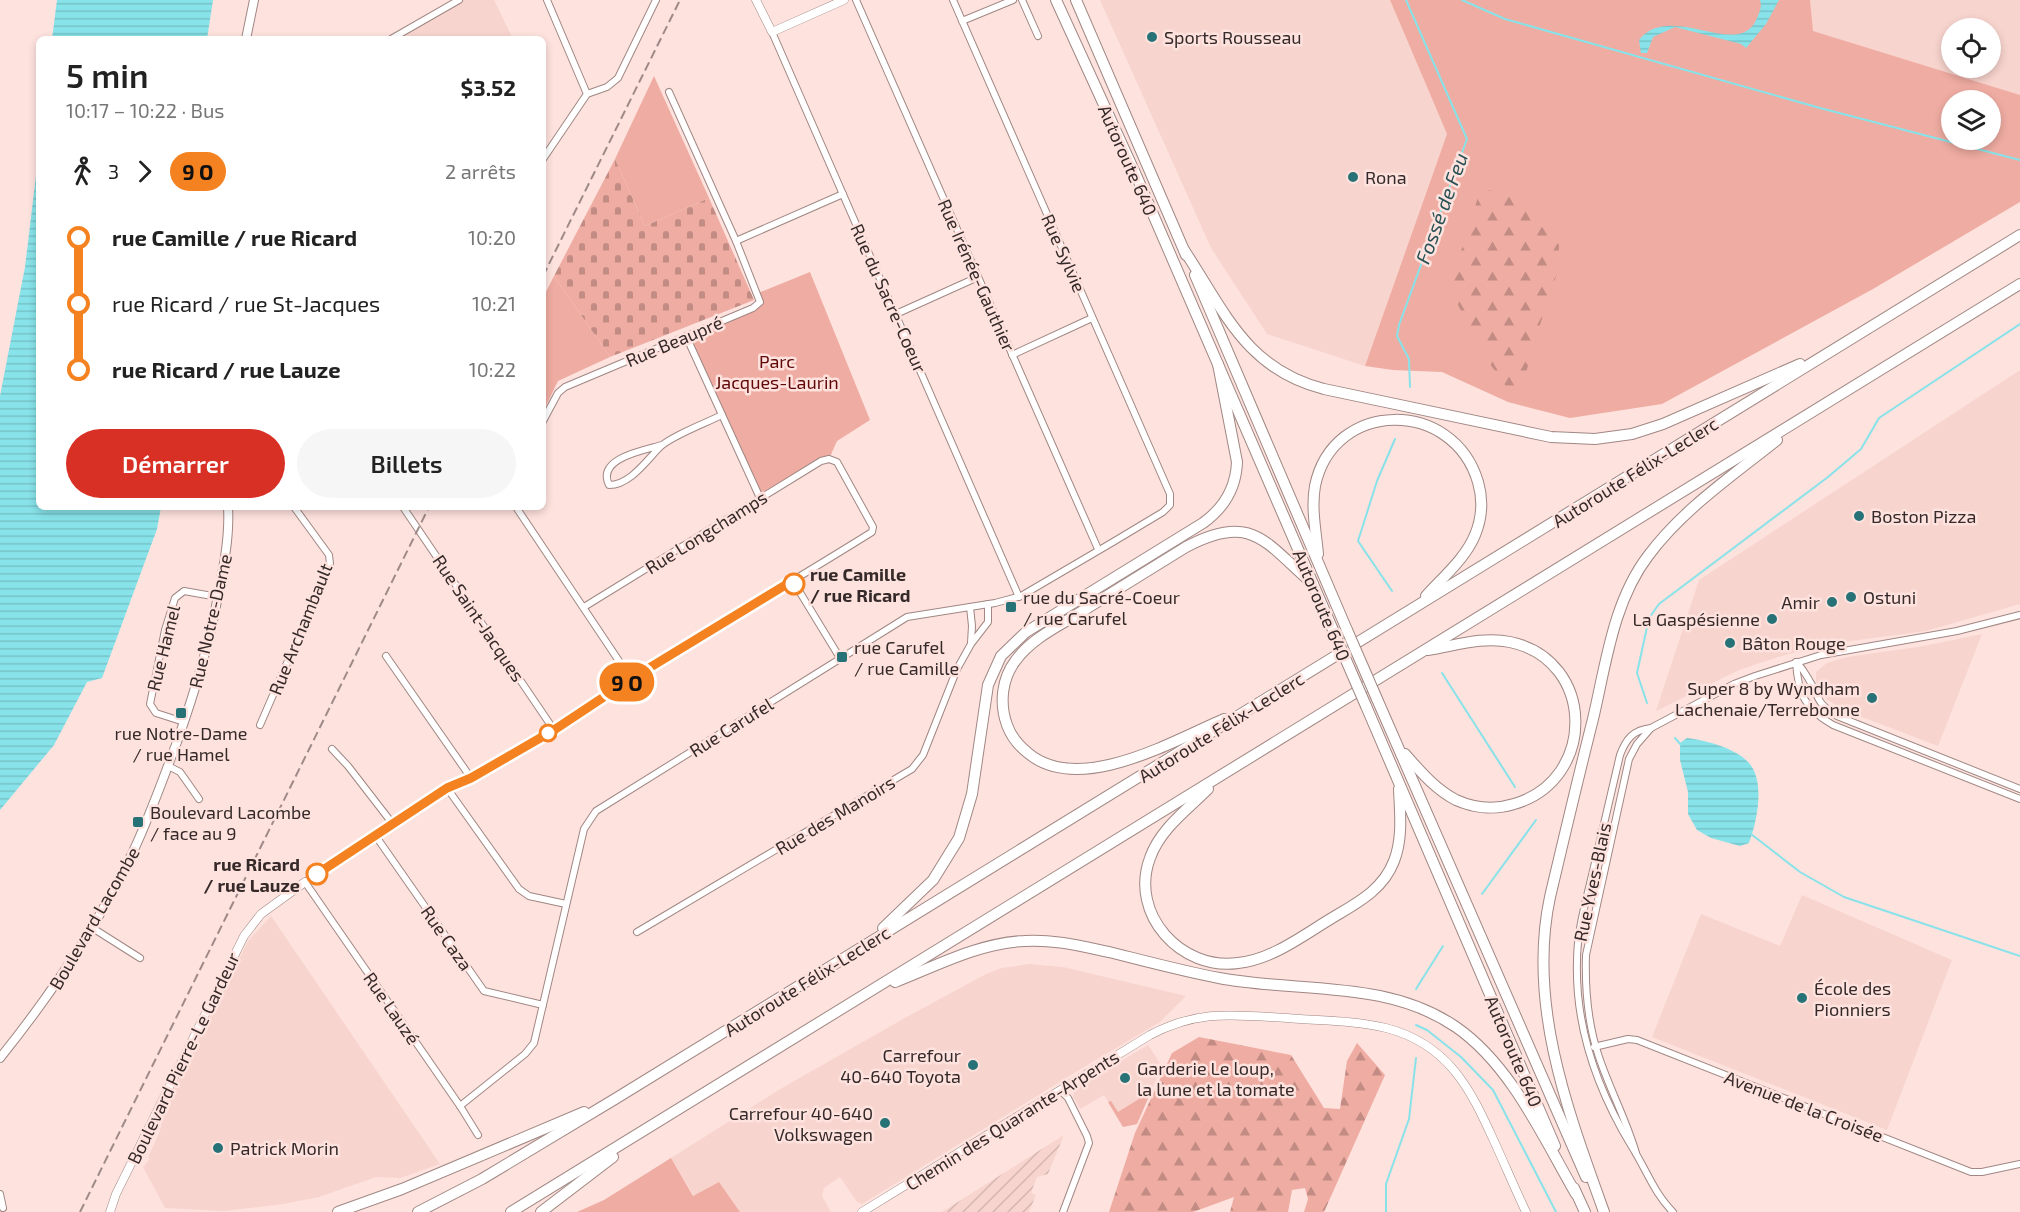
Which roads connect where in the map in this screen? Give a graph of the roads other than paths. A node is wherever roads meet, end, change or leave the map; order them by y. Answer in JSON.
{"nodes":[{"id":1,"x":254,"y":0,"type":"edge"},
{"id":2,"x":459,"y":0,"type":"edge"},
{"id":3,"x":547,"y":0,"type":"edge"},
{"id":4,"x":656,"y":0,"type":"edge"},
{"id":5,"x":756,"y":0,"type":"edge"},
{"id":6,"x":844,"y":0,"type":"edge"},
{"id":7,"x":856,"y":0,"type":"edge"},
{"id":8,"x":953,"y":0,"type":"edge"},
{"id":9,"x":1013,"y":0,"type":"edge"},
{"id":10,"x":1022,"y":0,"type":"edge"},
{"id":11,"x":1056,"y":0,"type":"edge"},
{"id":12,"x":1076,"y":0,"type":"edge"},
{"id":13,"x":962,"y":21,"type":"junction"},
{"id":14,"x":772,"y":32,"type":"junction"},
{"id":15,"x":247,"y":36,"type":"edge"},
{"id":16,"x":396,"y":36,"type":"edge"},
{"id":17,"x":1038,"y":36,"type":"dead end"},
{"id":18,"x":669,"y":92,"type":"dead end"},
{"id":19,"x":586,"y":94,"type":"junction"},
{"id":20,"x":546,"y":154,"type":"edge"},
{"id":21,"x":843,"y":194,"type":"junction"},
{"id":22,"x":2020,"y":235,"type":"edge"},
{"id":23,"x":736,"y":241,"type":"junction"},
{"id":24,"x":1184,"y":250,"type":"junction"},
{"id":25,"x":978,"y":277,"type":"junction"},
{"id":26,"x":2020,"y":284,"type":"edge"},
{"id":27,"x":896,"y":314,"type":"junction"},
{"id":28,"x":1092,"y":318,"type":"junction"},
{"id":29,"x":686,"y":336,"type":"junction"},
{"id":30,"x":1838,"y":347,"type":"junction"},
{"id":31,"x":1012,"y":355,"type":"junction"},
{"id":32,"x":1218,"y":364,"type":"junction"},
{"id":33,"x":1810,"y":414,"type":"junction"},
{"id":34,"x":546,"y":415,"type":"edge"},
{"id":35,"x":722,"y":416,"type":"junction"},
{"id":36,"x":662,"y":445,"type":"junction"},
{"id":37,"x":760,"y":498,"type":"junction"},
{"id":38,"x":1169,"y":506,"type":"joint"},
{"id":39,"x":228,"y":510,"type":"edge"},
{"id":40,"x":296,"y":510,"type":"edge"},
{"id":41,"x":406,"y":510,"type":"edge"},
{"id":42,"x":518,"y":510,"type":"edge"},
{"id":43,"x":1098,"y":549,"type":"junction"},
{"id":44,"x":1319,"y":564,"type":"junction"},
{"id":45,"x":792,"y":581,"type":"junction"},
{"id":46,"x":1313,"y":584,"type":"junction"},
{"id":47,"x":218,"y":597,"type":"junction"},
{"id":48,"x":1018,"y":597,"type":"junction"},
{"id":49,"x":988,"y":604,"type":"junction"},
{"id":50,"x":1418,"y":605,"type":"junction"},
{"id":51,"x":584,"y":607,"type":"junction"},
{"id":52,"x":970,"y":607,"type":"junction"},
{"id":53,"x":2020,"y":615,"type":"edge"},
{"id":54,"x":971,"y":644,"type":"junction"},
{"id":55,"x":1422,"y":651,"type":"junction"},
{"id":56,"x":386,"y":656,"type":"dead end"},
{"id":57,"x":840,"y":658,"type":"junction"},
{"id":58,"x":1796,"y":662,"type":"junction"},
{"id":59,"x":631,"y":679,"type":"junction"},
{"id":60,"x":1257,"y":704,"type":"junction"},
{"id":61,"x":184,"y":722,"type":"junction"},
{"id":62,"x":260,"y":725,"type":"dead end"},
{"id":63,"x":1652,"y":728,"type":"junction"},
{"id":64,"x":554,"y":730,"type":"junction"},
{"id":65,"x":1914,"y":747,"type":"junction"},
{"id":66,"x":332,"y":749,"type":"dead end"},
{"id":67,"x":1400,"y":749,"type":"junction"},
{"id":68,"x":1910,"y":756,"type":"junction"},
{"id":69,"x":168,"y":766,"type":"junction"},
{"id":70,"x":1222,"y":775,"type":"junction"},
{"id":71,"x":471,"y":778,"type":"junction"},
{"id":72,"x":1398,"y":782,"type":"junction"},
{"id":73,"x":447,"y":788,"type":"junction"},
{"id":74,"x":2020,"y":789,"type":"edge"},
{"id":75,"x":199,"y":799,"type":"dead end"},
{"id":76,"x":2020,"y":799,"type":"edge"},
{"id":77,"x":392,"y":823,"type":"junction"},
{"id":78,"x":375,"y":835,"type":"junction"},
{"id":79,"x":305,"y":882,"type":"junction"},
{"id":80,"x":566,"y":904,"type":"junction"},
{"id":81,"x":91,"y":927,"type":"junction"},
{"id":82,"x":637,"y":932,"type":"dead end"},
{"id":83,"x":866,"y":945,"type":"junction"},
{"id":84,"x":140,"y":958,"type":"dead end"},
{"id":85,"x":869,"y":993,"type":"junction"},
{"id":86,"x":543,"y":1005,"type":"junction"},
{"id":87,"x":1596,"y":1046,"type":"junction"},
{"id":88,"x":1587,"y":1048,"type":"junction"},
{"id":89,"x":0,"y":1058,"type":"edge"},
{"id":90,"x":1060,"y":1090,"type":"junction"},
{"id":91,"x":615,"y":1099,"type":"junction"},
{"id":92,"x":460,"y":1106,"type":"junction"},
{"id":93,"x":656,"y":1124,"type":"junction"},
{"id":94,"x":478,"y":1136,"type":"dead end"},
{"id":95,"x":1636,"y":1153,"type":"junction"},
{"id":96,"x":2020,"y":1164,"type":"edge"},
{"id":97,"x":0,"y":1194,"type":"edge"},
{"id":98,"x":1576,"y":1194,"type":"junction"},
{"id":99,"x":3,"y":1208,"type":"dead end"},
{"id":100,"x":110,"y":1212,"type":"edge"},
{"id":101,"x":338,"y":1212,"type":"edge"},
{"id":102,"x":418,"y":1212,"type":"edge"},
{"id":103,"x":511,"y":1212,"type":"edge"},
{"id":104,"x":541,"y":1212,"type":"edge"},
{"id":105,"x":862,"y":1212,"type":"edge"},
{"id":106,"x":1063,"y":1212,"type":"edge"},
{"id":107,"x":1526,"y":1212,"type":"edge"},
{"id":108,"x":1585,"y":1212,"type":"edge"},
{"id":109,"x":1604,"y":1212,"type":"edge"},
{"id":110,"x":1673,"y":1212,"type":"edge"}],
"edges":[{"from":1,"to":15,"type":"main road"},
{"from":2,"to":16,"type":"street"},
{"from":3,"to":19,"type":"street"},
{"from":4,"to":19,"type":"street"},
{"from":5,"to":14,"type":"street","name":"Rue du Sacre-Coeur"},
{"from":6,"to":14,"type":"street"},
{"from":7,"to":25,"type":"street","name":"Rue Irénée-Gauthier"},
{"from":8,"to":13,"type":"street","name":"Rue Sylvie"},
{"from":9,"to":13,"type":"street"},
{"from":10,"to":17,"type":"street"},
{"from":11,"to":32,"type":"highway","name":"Autoroute 640"},
{"from":12,"to":24,"type":"highway","name":"Autoroute 640"},
{"from":13,"to":28,"type":"street","name":"Rue Sylvie"},
{"from":14,"to":21,"type":"street","name":"Rue du Sacre-Coeur"},
{"from":18,"to":23,"type":"street"},
{"from":19,"to":20,"type":"street"},
{"from":21,"to":23,"type":"street"},
{"from":21,"to":27,"type":"street","name":"Rue du Sacre-Coeur"},
{"from":22,"to":30,"type":"highway","name":"Autoroute Félix-Leclerc"},
{"from":23,"to":29,"type":"street","name":"Rue Beaupré"},
{"from":24,"to":30,"type":"highway"},
{"from":24,"to":44,"type":"highway","name":"Autoroute 640"},
{"from":25,"to":27,"type":"street"},
{"from":25,"to":31,"type":"street","name":"Rue Irénée-Gauthier"},
{"from":26,"to":33,"type":"highway"},
{"from":27,"to":48,"type":"street","name":"Rue du Sacre-Coeur"},
{"from":28,"to":31,"type":"street"},
{"from":28,"to":38,"type":"street","name":"Rue Sylvie"},
{"from":29,"to":34,"type":"street","name":"Rue Beaupré"},
{"from":29,"to":35,"type":"street"},
{"from":30,"to":50,"type":"highway","name":"Autoroute Félix-Leclerc"},
{"from":31,"to":43,"type":"street","name":"Rue Irénée-Gauthier"},
{"from":32,"to":46,"type":"highway","name":"Autoroute 640"},
{"from":32,"to":83,"type":"highway"},
{"from":33,"to":55,"type":"highway"},
{"from":33,"to":109,"type":"highway"},
{"from":35,"to":36,"type":"street"},
{"from":35,"to":37,"type":"street"},
{"from":36,"to":36,"type":"street"},
{"from":37,"to":45,"type":"street","name":"Rue Longchamps"},
{"from":37,"to":51,"type":"street","name":"Rue Longchamps"},
{"from":38,"to":43,"type":"street","name":"Rue Carufel"},
{"from":39,"to":47,"type":"main road","name":"Rue Notre-Dame"},
{"from":40,"to":62,"type":"street","name":"Rue Archambault"},
{"from":41,"to":64,"type":"street","name":"Rue Saint-Jacques"},
{"from":42,"to":51,"type":"street"},
{"from":43,"to":48,"type":"street","name":"Rue Carufel"},
{"from":44,"to":50,"type":"highway"},
{"from":44,"to":67,"type":"highway","name":"Autoroute 640","bridge":true},
{"from":45,"to":57,"type":"street"},
{"from":45,"to":59,"type":"street"},
{"from":46,"to":60,"type":"highway"},
{"from":46,"to":72,"type":"highway","name":"Autoroute 640","bridge":true},
{"from":47,"to":61,"type":"main road","name":"Rue Notre-Dame"},
{"from":47,"to":61,"type":"street","name":"Rue Hamel"},
{"from":48,"to":49,"type":"street","name":"Rue Carufel"},
{"from":49,"to":52,"type":"street","name":"Rue Carufel"},
{"from":49,"to":54,"type":"street","name":"Rue des Manoirs"},
{"from":50,"to":60,"type":"highway","name":"Autoroute Félix-Leclerc"},
{"from":51,"to":59,"type":"street"},
{"from":52,"to":54,"type":"street","name":"Rue des Manoirs"},
{"from":52,"to":57,"type":"street","name":"Rue Carufel"},
{"from":53,"to":58,"type":"street","name":"Rue Yves-Blais"},
{"from":54,"to":82,"type":"street","name":"Rue des Manoirs"},
{"from":55,"to":67,"type":"highway"},
{"from":55,"to":70,"type":"highway"},
{"from":56,"to":71,"type":"street"},
{"from":57,"to":80,"type":"street","name":"Rue Carufel"},
{"from":58,"to":63,"type":"street","name":"Rue Yves-Blais"},
{"from":58,"to":65,"type":"street"},
{"from":58,"to":68,"type":"street"},
{"from":59,"to":64,"type":"street"},
{"from":60,"to":83,"type":"highway","name":"Autoroute Félix-Leclerc"},
{"from":61,"to":69,"type":"main road","name":"Rue Notre-Dame"},
{"from":63,"to":87,"type":"street","name":"Rue Yves-Blais"},
{"from":63,"to":88,"type":"street","name":"Rue Yves-Blais"},
{"from":64,"to":71,"type":"street"},
{"from":65,"to":68,"type":"street"},
{"from":65,"to":74,"type":"street"},
{"from":66,"to":77,"type":"street"},
{"from":67,"to":109,"type":"highway","name":"Autoroute 640"},
{"from":68,"to":76,"type":"street"},
{"from":69,"to":75,"type":"street"},
{"from":69,"to":81,"type":"main road","name":"Boulevard Lacombe"},
{"from":70,"to":72,"type":"highway"},
{"from":70,"to":85,"type":"highway"},
{"from":71,"to":73,"type":"street"},
{"from":72,"to":98,"type":"highway","name":"Autoroute 640"},
{"from":73,"to":77,"type":"street"},
{"from":73,"to":80,"type":"street"},
{"from":77,"to":78,"type":"street"},
{"from":78,"to":79,"type":"street"},
{"from":78,"to":86,"type":"street","name":"Rue Caza"},
{"from":79,"to":92,"type":"street","name":"Rue Lauzé"},
{"from":79,"to":100,"type":"street","name":"Boulevard Pierre-Le Gardeur"},
{"from":80,"to":86,"type":"street","name":"Rue Carufel"},
{"from":81,"to":84,"type":"street"},
{"from":81,"to":89,"type":"main road","name":"Boulevard Lacombe"},
{"from":83,"to":91,"type":"highway","name":"Autoroute Félix-Leclerc"},
{"from":85,"to":93,"type":"highway"},
{"from":85,"to":98,"type":"highway"},
{"from":86,"to":92,"type":"street","name":"Rue Carufel"},
{"from":87,"to":88,"type":"street","name":"Avenue de la Croisée"},
{"from":87,"to":95,"type":"street","name":"Rue Yves-Blais"},
{"from":87,"to":96,"type":"street","name":"Avenue de la Croisée"},
{"from":88,"to":95,"type":"street","name":"Rue Yves-Blais"},
{"from":90,"to":105,"type":"street","name":"Chemin des Quarante-Arpents"},
{"from":90,"to":106,"type":"street"},
{"from":90,"to":107,"type":"street","name":"Chemin des Quarante-Arpents"},
{"from":91,"to":101,"type":"highway"},
{"from":91,"to":102,"type":"highway","name":"Autoroute Félix-Leclerc"},
{"from":92,"to":94,"type":"street","name":"Rue Lauzé"},
{"from":93,"to":103,"type":"highway"},
{"from":93,"to":104,"type":"highway"},
{"from":95,"to":110,"type":"street","name":"Rue Yves-Blais"},
{"from":97,"to":99,"type":"street"},
{"from":98,"to":108,"type":"highway","name":"Autoroute 640"}]}
